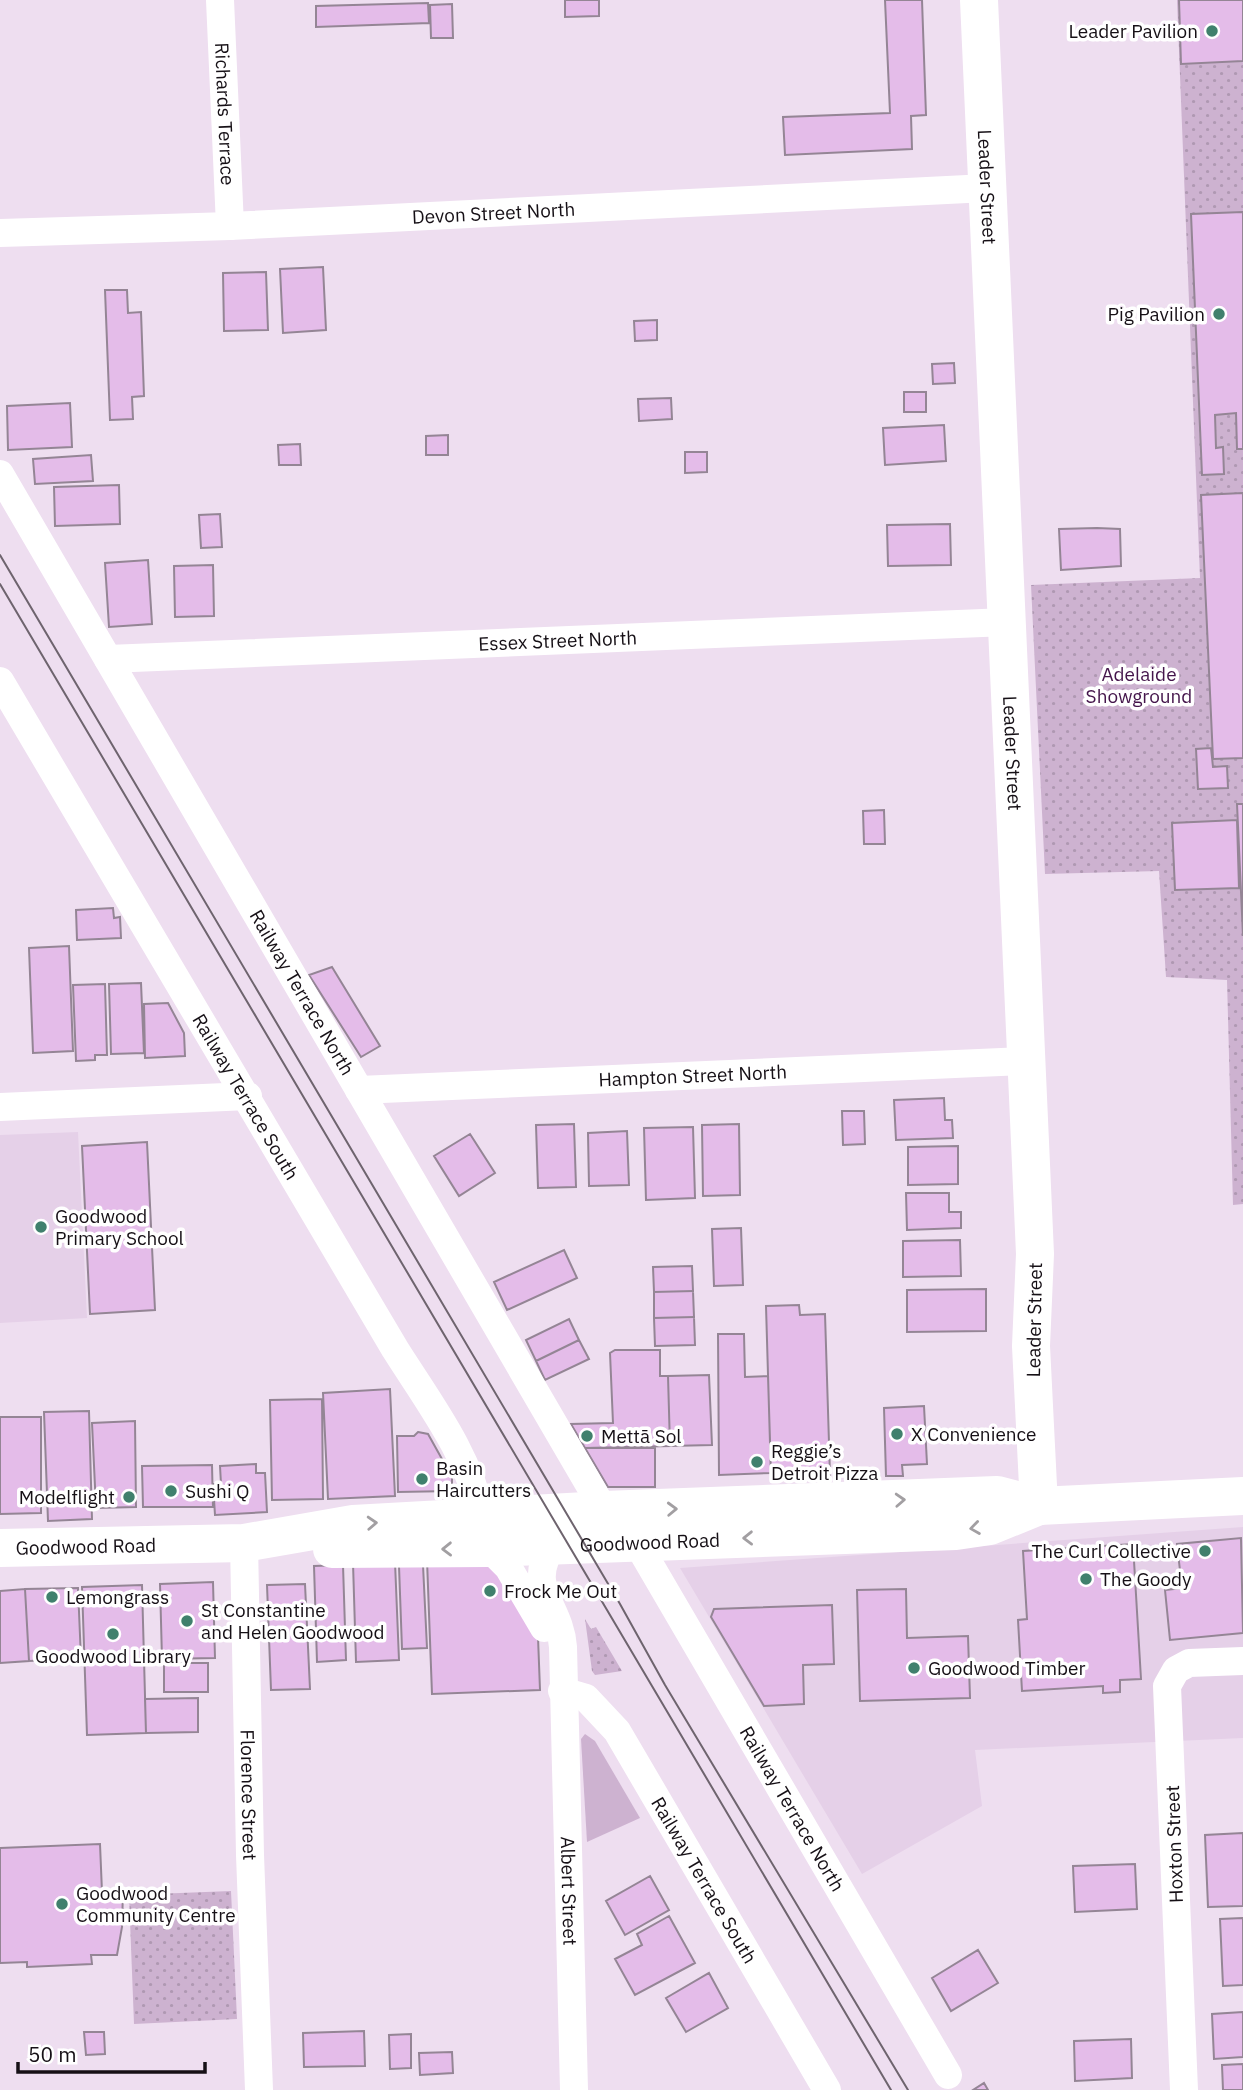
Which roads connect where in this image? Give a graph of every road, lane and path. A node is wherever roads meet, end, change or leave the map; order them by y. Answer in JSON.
{"nodes":[{"id":1,"x":220,"y":0,"type":"edge"},
{"id":2,"x":979,"y":0,"type":"edge"},
{"id":3,"x":987,"y":188,"type":"junction"},
{"id":4,"x":230,"y":226,"type":"junction"},
{"id":5,"x":0,"y":233,"type":"edge"},
{"id":6,"x":0,"y":474,"type":"edge"},
{"id":7,"x":1007,"y":622,"type":"junction"},
{"id":8,"x":108,"y":659,"type":"junction"},
{"id":9,"x":0,"y":681,"type":"edge"},
{"id":10,"x":1027,"y":1061,"type":"junction"},
{"id":11,"x":359,"y":1090,"type":"junction"},
{"id":12,"x":248,"y":1096,"type":"junction"},
{"id":13,"x":0,"y":1107,"type":"edge"},
{"id":14,"x":569,"y":1450,"type":"junction"},
{"id":15,"x":1243,"y":1496,"type":"edge"},
{"id":16,"x":1039,"y":1506,"type":"junction"},
{"id":17,"x":604,"y":1510,"type":"junction"},
{"id":18,"x":548,"y":1530,"type":"junction"},
{"id":19,"x":486,"y":1533,"type":"junction"},
{"id":20,"x":636,"y":1541,"type":"junction"},
{"id":21,"x":250,"y":1543,"type":"junction"},
{"id":22,"x":0,"y":1548,"type":"edge"},
{"id":23,"x":1243,"y":1661,"type":"edge"},
{"id":24,"x":562,"y":1691,"type":"junction"},
{"id":25,"x":948,"y":2075,"type":"dead end"},
{"id":26,"x":259,"y":2090,"type":"edge"},
{"id":27,"x":574,"y":2090,"type":"edge"},
{"id":28,"x":827,"y":2090,"type":"edge"},
{"id":29,"x":1184,"y":2090,"type":"edge"}],
"edges":[{"from":1,"to":4,"type":"street","name":"Richards Terrace"},
{"from":2,"to":3,"type":"main road","name":"Leader Street"},
{"from":3,"to":4,"type":"street","name":"Devon Street North"},
{"from":3,"to":7,"type":"main road","name":"Leader Street"},
{"from":4,"to":5,"type":"street","name":"Devon Street North"},
{"from":6,"to":8,"type":"street","name":"Railway Terrace North"},
{"from":7,"to":8,"type":"street","name":"Essex Street North"},
{"from":7,"to":10,"type":"main road","name":"Leader Street"},
{"from":8,"to":11,"type":"street","name":"Railway Terrace North"},
{"from":9,"to":12,"type":"street","name":"Railway Terrace South"},
{"from":10,"to":11,"type":"street","name":"Hampton Street North"},
{"from":10,"to":16,"type":"main road","name":"Leader Street"},
{"from":11,"to":14,"type":"street","name":"Railway Terrace North"},
{"from":12,"to":13,"type":"street"},
{"from":12,"to":19,"type":"street","name":"Railway Terrace South"},
{"from":14,"to":17,"type":"street","name":"Railway Terrace North"},
{"from":14,"to":18,"type":"street"},
{"from":15,"to":16,"type":"main road","name":"Goodwood Road"},
{"from":17,"to":16,"type":"main road","name":"Goodwood Road","one_way":true},
{"from":16,"to":20,"type":"main road","name":"Goodwood Road","one_way":true},
{"from":17,"to":18,"type":"main road","name":"Goodwood Road"},
{"from":18,"to":19,"type":"main road","name":"Goodwood Road"},
{"from":18,"to":20,"type":"main road","name":"Goodwood Road"},
{"from":18,"to":24,"type":"street","name":"Albert Street"},
{"from":19,"to":21,"type":"main road","name":"Goodwood Road"},
{"from":19,"to":24,"type":"street","name":"Albert Street"},
{"from":20,"to":25,"type":"street","name":"Railway Terrace North"},
{"from":21,"to":22,"type":"main road","name":"Goodwood Road"},
{"from":21,"to":26,"type":"street","name":"Florence Street"},
{"from":23,"to":29,"type":"street","name":"Hoxton Street"},
{"from":24,"to":27,"type":"street","name":"Albert Street"},
{"from":24,"to":28,"type":"street","name":"Railway Terrace South"}]}
